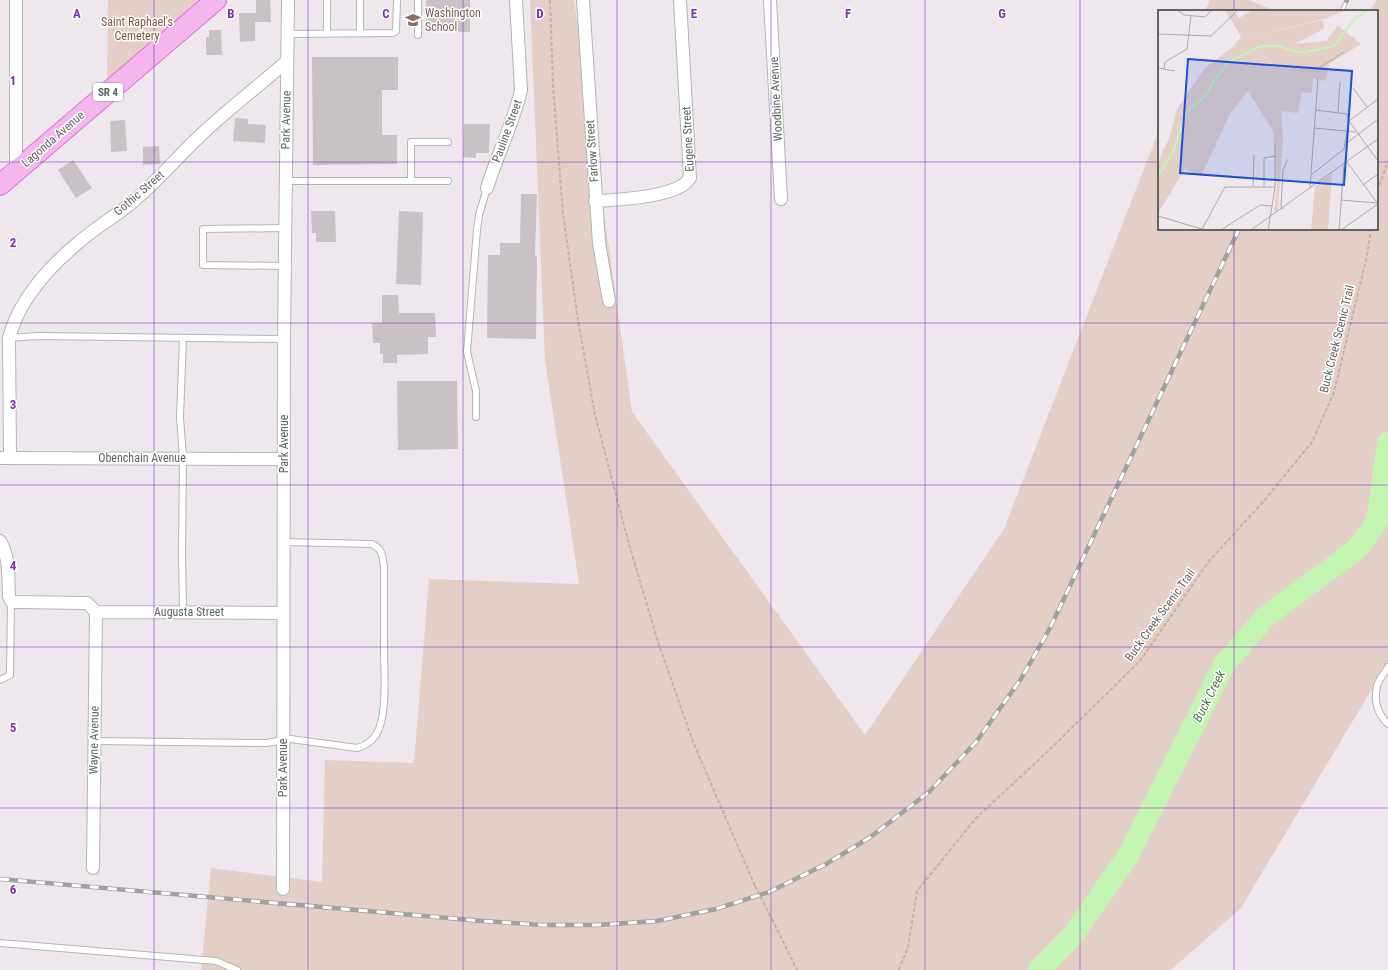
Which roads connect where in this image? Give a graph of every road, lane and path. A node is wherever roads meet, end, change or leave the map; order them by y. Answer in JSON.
{"nodes":[{"id":1,"x":16,"y":0,"type":"edge"},
{"id":2,"x":216,"y":0,"type":"edge"},
{"id":3,"x":288,"y":0,"type":"edge"},
{"id":4,"x":327,"y":0,"type":"edge"},
{"id":5,"x":360,"y":0,"type":"edge"},
{"id":6,"x":396,"y":0,"type":"edge"},
{"id":7,"x":418,"y":0,"type":"edge"},
{"id":8,"x":516,"y":0,"type":"edge"},
{"id":9,"x":550,"y":0,"type":"edge"},
{"id":10,"x":583,"y":0,"type":"edge"},
{"id":11,"x":680,"y":0,"type":"edge"},
{"id":12,"x":770,"y":0,"type":"edge"},
{"id":13,"x":360,"y":33,"type":"junction"},
{"id":14,"x":288,"y":34,"type":"junction"},
{"id":15,"x":327,"y":34,"type":"junction"},
{"id":16,"x":418,"y":35,"type":"dead end"},
{"id":17,"x":287,"y":61,"type":"junction"},
{"id":18,"x":448,"y":142,"type":"dead end"},
{"id":19,"x":1388,"y":162,"type":"edge"},
{"id":20,"x":16,"y":171,"type":"junction"},
{"id":21,"x":285,"y":181,"type":"junction"},
{"id":22,"x":412,"y":181,"type":"junction"},
{"id":23,"x":448,"y":181,"type":"dead end"},
{"id":24,"x":0,"y":185,"type":"edge"},
{"id":25,"x":487,"y":188,"type":"joint"},
{"id":26,"x":1378,"y":188,"type":"edge"},
{"id":27,"x":781,"y":199,"type":"dead end"},
{"id":28,"x":595,"y":201,"type":"junction"},
{"id":29,"x":285,"y":228,"type":"junction"},
{"id":30,"x":1371,"y":230,"type":"edge"},
{"id":31,"x":285,"y":266,"type":"junction"},
{"id":32,"x":609,"y":301,"type":"dead end"},
{"id":33,"x":9,"y":338,"type":"junction"},
{"id":34,"x":183,"y":338,"type":"junction"},
{"id":35,"x":284,"y":339,"type":"junction"},
{"id":36,"x":0,"y":360,"type":"edge"},
{"id":37,"x":476,"y":416,"type":"dead end"},
{"id":38,"x":5,"y":458,"type":"edge"},
{"id":39,"x":184,"y":458,"type":"junction"},
{"id":40,"x":284,"y":459,"type":"junction"},
{"id":41,"x":0,"y":541,"type":"edge"},
{"id":42,"x":284,"y":542,"type":"junction"},
{"id":43,"x":11,"y":601,"type":"junction"},
{"id":44,"x":96,"y":612,"type":"junction"},
{"id":45,"x":183,"y":612,"type":"junction"},
{"id":46,"x":283,"y":613,"type":"junction"},
{"id":47,"x":1388,"y":667,"type":"edge"},
{"id":48,"x":0,"y":680,"type":"edge"},
{"id":49,"x":1388,"y":724,"type":"edge"},
{"id":50,"x":94,"y":741,"type":"junction"},
{"id":51,"x":283,"y":742,"type":"junction"},
{"id":52,"x":93,"y":868,"type":"dead end"},
{"id":53,"x":283,"y":889,"type":"dead end"},
{"id":54,"x":0,"y":943,"type":"edge"},
{"id":55,"x":237,"y":970,"type":"edge"},
{"id":56,"x":797,"y":970,"type":"edge"},
{"id":57,"x":899,"y":970,"type":"edge"}],
"edges":[{"from":1,"to":20,"type":"street"},
{"from":2,"to":20,"type":"main road","name":"Lagonda Avenue","number":"SR 4"},
{"from":3,"to":14,"type":"street","name":"Park Avenue"},
{"from":4,"to":15,"type":"lane"},
{"from":5,"to":13,"type":"lane"},
{"from":6,"to":13,"type":"lane"},
{"from":7,"to":16,"type":"lane"},
{"from":8,"to":25,"type":"street","name":"Pauline Street"},
{"from":9,"to":56,"type":"path","bridge":true},
{"from":10,"to":28,"type":"street","name":"Farlow Street"},
{"from":11,"to":28,"type":"street","name":"Eugene Street"},
{"from":12,"to":27,"type":"street","name":"Woodbine Avenue"},
{"from":13,"to":15,"type":"lane"},
{"from":14,"to":15,"type":"lane"},
{"from":14,"to":17,"type":"street","name":"Park Avenue"},
{"from":17,"to":21,"type":"street","name":"Park Avenue"},
{"from":17,"to":33,"type":"street","name":"Gothic Street"},
{"from":18,"to":22,"type":"lane"},
{"from":19,"to":26,"type":"path"},
{"from":20,"to":24,"type":"main road","name":"Lagonda Avenue","number":"SR 4"},
{"from":21,"to":22,"type":"lane"},
{"from":21,"to":29,"type":"street","name":"Park Avenue"},
{"from":22,"to":23,"type":"lane"},
{"from":25,"to":37,"type":"lane"},
{"from":28,"to":32,"type":"street","name":"Farlow Street"},
{"from":29,"to":31,"type":"street","name":"Park Avenue"},
{"from":29,"to":31,"type":"lane"},
{"from":30,"to":57,"type":"path","name":"Buck Creek Scenic Trail"},
{"from":31,"to":35,"type":"street","name":"Park Avenue"},
{"from":33,"to":34,"type":"lane"},
{"from":33,"to":36,"type":"street","name":"Gothic Street"},
{"from":33,"to":38,"type":"street","name":"Gothic Street"},
{"from":34,"to":35,"type":"lane"},
{"from":34,"to":39,"type":"lane"},
{"from":35,"to":40,"type":"street","name":"Park Avenue"},
{"from":38,"to":39,"type":"street","name":"Obenchain Avenue"},
{"from":39,"to":40,"type":"street","name":"Obenchain Avenue"},
{"from":39,"to":45,"type":"lane"},
{"from":40,"to":42,"type":"street","name":"Park Avenue"},
{"from":41,"to":43,"type":"street"},
{"from":42,"to":46,"type":"street","name":"Park Avenue"},
{"from":42,"to":51,"type":"lane"},
{"from":43,"to":44,"type":"street"},
{"from":43,"to":48,"type":"lane"},
{"from":44,"to":45,"type":"street","name":"Augusta Street"},
{"from":44,"to":50,"type":"street","name":"Wayne Avenue"},
{"from":45,"to":46,"type":"street","name":"Augusta Street"},
{"from":46,"to":51,"type":"street","name":"Park Avenue"},
{"from":47,"to":49,"type":"lane"},
{"from":50,"to":51,"type":"lane"},
{"from":50,"to":52,"type":"street","name":"Wayne Avenue"},
{"from":51,"to":53,"type":"street","name":"Park Avenue"},
{"from":54,"to":55,"type":"lane"}]}
